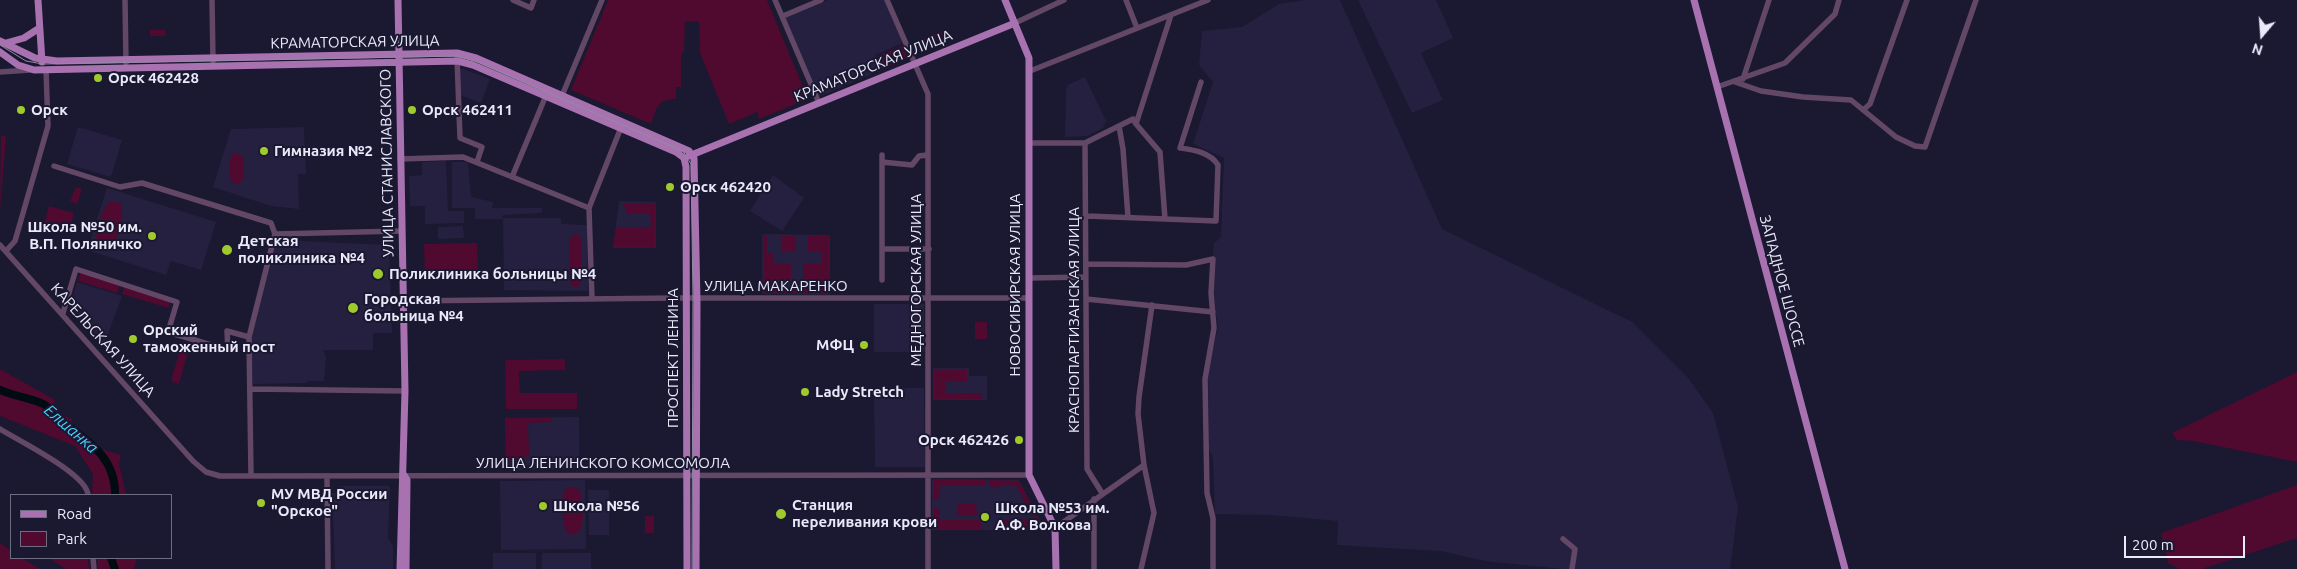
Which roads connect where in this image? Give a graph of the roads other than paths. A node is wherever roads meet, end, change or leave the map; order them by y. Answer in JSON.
{"nodes":[{"id":1,"x":38,"y":0,"type":"edge"},
{"id":2,"x":125,"y":0,"type":"edge"},
{"id":3,"x":212,"y":0,"type":"edge"},
{"id":4,"x":398,"y":0,"type":"edge"},
{"id":5,"x":513,"y":0,"type":"edge"},
{"id":6,"x":534,"y":0,"type":"edge"},
{"id":7,"x":602,"y":0,"type":"edge"},
{"id":8,"x":776,"y":0,"type":"edge"},
{"id":9,"x":821,"y":0,"type":"edge"},
{"id":10,"x":887,"y":0,"type":"edge"},
{"id":11,"x":1005,"y":0,"type":"edge"},
{"id":12,"x":1064,"y":0,"type":"edge"},
{"id":13,"x":1126,"y":0,"type":"edge"},
{"id":14,"x":1208,"y":0,"type":"edge"},
{"id":15,"x":1694,"y":0,"type":"edge"},
{"id":16,"x":1770,"y":0,"type":"edge"},
{"id":17,"x":1840,"y":0,"type":"edge"},
{"id":18,"x":1907,"y":0,"type":"edge"},
{"id":19,"x":1976,"y":0,"type":"edge"},
{"id":20,"x":1170,"y":15,"type":"junction"},
{"id":21,"x":783,"y":16,"type":"junction"},
{"id":22,"x":1015,"y":23,"type":"junction"},
{"id":23,"x":1137,"y":28,"type":"junction"},
{"id":24,"x":38,"y":29,"type":"junction"},
{"id":25,"x":3,"y":42,"type":"edge"},
{"id":26,"x":0,"y":54,"type":"edge"},
{"id":27,"x":457,"y":57,"type":"junction"},
{"id":28,"x":399,"y":58,"type":"junction"},
{"id":29,"x":41,"y":60,"type":"junction"},
{"id":30,"x":210,"y":62,"type":"junction"},
{"id":31,"x":126,"y":64,"type":"junction"},
{"id":32,"x":914,"y":64,"type":"junction"},
{"id":33,"x":34,"y":70,"type":"junction"},
{"id":34,"x":46,"y":70,"type":"junction"},
{"id":35,"x":1030,"y":70,"type":"junction"},
{"id":36,"x":0,"y":72,"type":"edge"},
{"id":37,"x":1743,"y":79,"type":"junction"},
{"id":38,"x":1201,"y":82,"type":"dead end"},
{"id":39,"x":1735,"y":82,"type":"junction"},
{"id":40,"x":1717,"y":88,"type":"junction"},
{"id":41,"x":545,"y":92,"type":"junction"},
{"id":42,"x":561,"y":98,"type":"junction"},
{"id":43,"x":819,"y":103,"type":"junction"},
{"id":44,"x":1863,"y":110,"type":"junction"},
{"id":45,"x":622,"y":124,"type":"junction"},
{"id":46,"x":1136,"y":124,"type":"junction"},
{"id":47,"x":1119,"y":126,"type":"junction"},
{"id":48,"x":665,"y":143,"type":"junction"},
{"id":49,"x":1030,"y":143,"type":"junction"},
{"id":50,"x":1085,"y":143,"type":"junction"},
{"id":51,"x":928,"y":154,"type":"junction"},
{"id":52,"x":692,"y":155,"type":"junction"},
{"id":53,"x":882,"y":155,"type":"dead end"},
{"id":54,"x":684,"y":158,"type":"junction"},
{"id":55,"x":400,"y":159,"type":"junction"},
{"id":56,"x":478,"y":162,"type":"junction"},
{"id":57,"x":882,"y":162,"type":"junction"},
{"id":58,"x":54,"y":166,"type":"dead end"},
{"id":59,"x":512,"y":177,"type":"junction"},
{"id":60,"x":589,"y":208,"type":"junction"},
{"id":61,"x":1087,"y":216,"type":"junction"},
{"id":62,"x":1128,"y":217,"type":"junction"},
{"id":63,"x":696,"y":218,"type":"junction"},
{"id":64,"x":686,"y":219,"type":"junction"},
{"id":65,"x":1165,"y":219,"type":"junction"},
{"id":66,"x":402,"y":231,"type":"junction"},
{"id":67,"x":275,"y":234,"type":"junction"},
{"id":68,"x":0,"y":245,"type":"edge"},
{"id":69,"x":882,"y":249,"type":"junction"},
{"id":70,"x":929,"y":249,"type":"junction"},
{"id":71,"x":6,"y":251,"type":"junction"},
{"id":72,"x":696,"y":255,"type":"junction"},
{"id":73,"x":687,"y":256,"type":"junction"},
{"id":74,"x":1086,"y":264,"type":"junction"},
{"id":75,"x":1086,"y":277,"type":"junction"},
{"id":76,"x":1029,"y":278,"type":"junction"},
{"id":77,"x":882,"y":280,"type":"dead end"},
{"id":78,"x":688,"y":298,"type":"junction"},
{"id":79,"x":697,"y":298,"type":"junction"},
{"id":80,"x":928,"y":298,"type":"junction"},
{"id":81,"x":1029,"y":298,"type":"junction"},
{"id":82,"x":592,"y":299,"type":"junction"},
{"id":83,"x":1086,"y":299,"type":"junction"},
{"id":84,"x":404,"y":301,"type":"junction"},
{"id":85,"x":1152,"y":305,"type":"junction"},
{"id":86,"x":1213,"y":312,"type":"junction"},
{"id":87,"x":63,"y":313,"type":"junction"},
{"id":88,"x":249,"y":337,"type":"junction"},
{"id":89,"x":687,"y":388,"type":"junction"},
{"id":90,"x":697,"y":388,"type":"junction"},
{"id":91,"x":251,"y":390,"type":"junction"},
{"id":92,"x":405,"y":391,"type":"junction"},
{"id":93,"x":0,"y":429,"type":"edge"},
{"id":94,"x":186,"y":453,"type":"joint"},
{"id":95,"x":1144,"y":465,"type":"junction"},
{"id":96,"x":404,"y":475,"type":"junction"},
{"id":97,"x":686,"y":475,"type":"junction"},
{"id":98,"x":697,"y":475,"type":"junction"},
{"id":99,"x":928,"y":475,"type":"junction"},
{"id":100,"x":1029,"y":475,"type":"junction"},
{"id":101,"x":251,"y":476,"type":"junction"},
{"id":102,"x":327,"y":476,"type":"junction"},
{"id":103,"x":1102,"y":493,"type":"junction"},
{"id":104,"x":88,"y":494,"type":"edge"},
{"id":105,"x":1094,"y":499,"type":"junction"},
{"id":106,"x":686,"y":519,"type":"junction"},
{"id":107,"x":696,"y":519,"type":"junction"},
{"id":108,"x":687,"y":528,"type":"junction"},
{"id":109,"x":696,"y":528,"type":"junction"},
{"id":110,"x":1055,"y":528,"type":"junction"},
{"id":111,"x":1563,"y":539,"type":"dead end"},
{"id":112,"x":687,"y":555,"type":"junction"},
{"id":113,"x":696,"y":555,"type":"junction"},
{"id":114,"x":328,"y":569,"type":"edge"},
{"id":115,"x":400,"y":569,"type":"edge"},
{"id":116,"x":406,"y":569,"type":"edge"},
{"id":117,"x":687,"y":569,"type":"edge"},
{"id":118,"x":696,"y":569,"type":"edge"},
{"id":119,"x":928,"y":569,"type":"edge"},
{"id":120,"x":1056,"y":569,"type":"edge"},
{"id":121,"x":1094,"y":569,"type":"edge"},
{"id":122,"x":1141,"y":569,"type":"edge"},
{"id":123,"x":1213,"y":569,"type":"edge"},
{"id":124,"x":1572,"y":569,"type":"edge"},
{"id":125,"x":1845,"y":569,"type":"edge"}],
"edges":[{"from":1,"to":24,"type":"main road"},
{"from":2,"to":31,"type":"street"},
{"from":3,"to":30,"type":"street"},
{"from":4,"to":28,"type":"main road","name":"УЛИЦА СТАНИСЛАВСКОГО"},
{"from":5,"to":6,"type":"street"},
{"from":7,"to":42,"type":"street"},
{"from":8,"to":21,"type":"street"},
{"from":9,"to":21,"type":"street"},
{"from":10,"to":32,"type":"street","name":"МЕДНОГОРСКАЯ УЛИЦА"},
{"from":11,"to":22,"type":"main road","name":"НОВОСИБИРСКАЯ УЛИЦА"},
{"from":12,"to":22,"type":"street","name":"КРАМАТОРСКАЯ УЛИЦА"},
{"from":13,"to":23,"type":"street"},
{"from":14,"to":20,"type":"street"},
{"from":15,"to":40,"type":"main road","name":"ЗАПАДНОЕ ШОССЕ"},
{"from":16,"to":37,"type":"street"},
{"from":17,"to":37,"type":"street"},
{"from":18,"to":44,"type":"street"},
{"from":19,"to":44,"type":"street"},
{"from":20,"to":23,"type":"street"},
{"from":20,"to":46,"type":"street"},
{"from":21,"to":43,"type":"street"},
{"from":22,"to":32,"type":"main road","name":"КРАМАТОРСКАЯ УЛИЦА"},
{"from":22,"to":35,"type":"main road","name":"НОВОСИБИРСКАЯ УЛИЦА"},
{"from":23,"to":35,"type":"street"},
{"from":24,"to":25,"type":"main road"},
{"from":24,"to":29,"type":"main road"},
{"from":25,"to":26,"type":"street"},
{"from":25,"to":29,"type":"main road","name":"КРАМАТОРСКАЯ УЛИЦА"},
{"from":26,"to":33,"type":"main road","name":"КРАМАТОРСКАЯ УЛИЦА"},
{"from":27,"to":28,"type":"main road","name":"КРАМАТОРСКАЯ УЛИЦА"},
{"from":27,"to":41,"type":"main road","name":"КРАМАТОРСКАЯ УЛИЦА"},
{"from":27,"to":56,"type":"street"},
{"from":28,"to":30,"type":"main road","name":"КРАМАТОРСКАЯ УЛИЦА"},
{"from":28,"to":55,"type":"main road","name":"УЛИЦА СТАНИСЛАВСКОГО"},
{"from":29,"to":31,"type":"main road","name":"КРАМАТОРСКАЯ УЛИЦА"},
{"from":29,"to":34,"type":"main road"},
{"from":30,"to":31,"type":"main road","name":"КРАМАТОРСКАЯ УЛИЦА"},
{"from":31,"to":34,"type":"main road","name":"КРАМАТОРСКАЯ УЛИЦА"},
{"from":32,"to":43,"type":"main road","name":"КРАМАТОРСКАЯ УЛИЦА"},
{"from":32,"to":51,"type":"street","name":"МЕДНОГОРСКАЯ УЛИЦА"},
{"from":33,"to":34,"type":"main road","name":"КРАМАТОРСКАЯ УЛИЦА"},
{"from":33,"to":36,"type":"street"},
{"from":34,"to":71,"type":"street"},
{"from":35,"to":49,"type":"main road","name":"НОВОСИБИРСКАЯ УЛИЦА"},
{"from":37,"to":39,"type":"street"},
{"from":38,"to":65,"type":"street"},
{"from":39,"to":40,"type":"street"},
{"from":39,"to":44,"type":"street"},
{"from":40,"to":125,"type":"main road","name":"ЗАПАДНОЕ ШОССЕ"},
{"from":41,"to":42,"type":"main road","name":"КРАМАТОРСКАЯ УЛИЦА"},
{"from":41,"to":59,"type":"street"},
{"from":42,"to":45,"type":"main road","name":"КРАМАТОРСКАЯ УЛИЦА"},
{"from":43,"to":52,"type":"main road","name":"КРАМАТОРСКАЯ УЛИЦА"},
{"from":45,"to":48,"type":"main road","name":"КРАМАТОРСКАЯ УЛИЦА"},
{"from":45,"to":60,"type":"street"},
{"from":46,"to":47,"type":"street"},
{"from":46,"to":65,"type":"street"},
{"from":47,"to":50,"type":"street"},
{"from":47,"to":62,"type":"street"},
{"from":48,"to":52,"type":"main road","name":"КРАМАТОРСКАЯ УЛИЦА"},
{"from":48,"to":54,"type":"main road","name":"КРАМАТОРСКАЯ УЛИЦА"},
{"from":49,"to":50,"type":"street"},
{"from":49,"to":76,"type":"main road","name":"НОВОСИБИРСКАЯ УЛИЦА"},
{"from":50,"to":61,"type":"street","name":"КРАСНОПАРТИЗАНСКАЯ УЛИЦА"},
{"from":51,"to":57,"type":"street"},
{"from":51,"to":70,"type":"street","name":"МЕДНОГОРСКАЯ УЛИЦА"},
{"from":52,"to":54,"type":"main road","name":"КРАМАТОРСКАЯ УЛИЦА"},
{"from":52,"to":63,"type":"main road","name":"ПРОСПЕКТ ЛЕНИНА"},
{"from":53,"to":57,"type":"street"},
{"from":54,"to":64,"type":"main road","name":"ПРОСПЕКТ ЛЕНИНА"},
{"from":55,"to":56,"type":"street"},
{"from":55,"to":66,"type":"main road","name":"УЛИЦА СТАНИСЛАВСКОГО"},
{"from":56,"to":59,"type":"street"},
{"from":57,"to":69,"type":"street"},
{"from":58,"to":67,"type":"street"},
{"from":59,"to":60,"type":"street"},
{"from":60,"to":82,"type":"street"},
{"from":61,"to":62,"type":"street"},
{"from":61,"to":74,"type":"street","name":"КРАСНОПАРТИЗАНСКАЯ УЛИЦА"},
{"from":62,"to":65,"type":"street"},
{"from":63,"to":64,"type":"street"},
{"from":63,"to":72,"type":"main road","name":"ПРОСПЕКТ ЛЕНИНА"},
{"from":64,"to":73,"type":"main road","name":"ПРОСПЕКТ ЛЕНИНА"},
{"from":66,"to":67,"type":"street"},
{"from":66,"to":84,"type":"main road","name":"УЛИЦА СТАНИСЛАВСКОГО"},
{"from":67,"to":88,"type":"street"},
{"from":68,"to":71,"type":"street","name":"КАРЕЛЬСКАЯ УЛИЦА"},
{"from":69,"to":70,"type":"street"},
{"from":69,"to":77,"type":"street"},
{"from":70,"to":80,"type":"street","name":"МЕДНОГОРСКАЯ УЛИЦА"},
{"from":71,"to":87,"type":"street","name":"КАРЕЛЬСКАЯ УЛИЦА"},
{"from":72,"to":73,"type":"street"},
{"from":72,"to":79,"type":"main road","name":"ПРОСПЕКТ ЛЕНИНА"},
{"from":73,"to":78,"type":"main road","name":"ПРОСПЕКТ ЛЕНИНА"},
{"from":74,"to":75,"type":"street","name":"КРАСНОПАРТИЗАНСКАЯ УЛИЦА"},
{"from":74,"to":86,"type":"street"},
{"from":75,"to":76,"type":"street"},
{"from":75,"to":83,"type":"street","name":"КРАСНОПАРТИЗАНСКАЯ УЛИЦА"},
{"from":76,"to":81,"type":"main road","name":"НОВОСИБИРСКАЯ УЛИЦА"},
{"from":78,"to":79,"type":"street","name":"УЛИЦА МАКАРЕНКО"},
{"from":78,"to":82,"type":"street","name":"УЛИЦА МАКАРЕНКО"},
{"from":78,"to":89,"type":"main road","name":"ПРОСПЕКТ ЛЕНИНА"},
{"from":79,"to":80,"type":"street","name":"УЛИЦА МАКАРЕНКО"},
{"from":79,"to":90,"type":"main road","name":"ПРОСПЕКТ ЛЕНИНА"},
{"from":80,"to":81,"type":"street","name":"УЛИЦА МАКАРЕНКО"},
{"from":80,"to":99,"type":"street","name":"МЕДНОГОРСКАЯ УЛИЦА"},
{"from":81,"to":100,"type":"main road","name":"НОВОСИБИРСКАЯ УЛИЦА"},
{"from":82,"to":84,"type":"street","name":"УЛИЦА МАКАРЕНКО"},
{"from":83,"to":85,"type":"street"},
{"from":83,"to":103,"type":"street","name":"КРАСНОПАРТИЗАНСКАЯ УЛИЦА"},
{"from":84,"to":92,"type":"main road","name":"УЛИЦА СТАНИСЛАВСКОГО"},
{"from":85,"to":86,"type":"street"},
{"from":85,"to":95,"type":"street"},
{"from":86,"to":123,"type":"street"},
{"from":87,"to":88,"type":"street"},
{"from":87,"to":94,"type":"street","name":"КАРЕЛЬСКАЯ УЛИЦА"},
{"from":88,"to":91,"type":"street"},
{"from":89,"to":90,"type":"street"},
{"from":89,"to":97,"type":"main road","name":"ПРОСПЕКТ ЛЕНИНА"},
{"from":90,"to":98,"type":"main road","name":"ПРОСПЕКТ ЛЕНИНА"},
{"from":91,"to":92,"type":"street"},
{"from":91,"to":101,"type":"street"},
{"from":92,"to":96,"type":"main road","name":"УЛИЦА СТАНИСЛАВСКОГО"},
{"from":93,"to":104,"type":"street"},
{"from":94,"to":101,"type":"street","name":"УЛИЦА ЛЕНИНСКОГО КОМСОМОЛА"},
{"from":95,"to":103,"type":"street"},
{"from":95,"to":122,"type":"street"},
{"from":96,"to":97,"type":"street","name":"УЛИЦА ЛЕНИНСКОГО КОМСОМОЛА"},
{"from":96,"to":102,"type":"street","name":"УЛИЦА ЛЕНИНСКОГО КОМСОМОЛА"},
{"from":96,"to":115,"type":"main road","name":"УЛИЦА СТАНИСЛАВСКОГО"},
{"from":96,"to":116,"type":"main road","name":"УЛИЦА СТАНИСЛАВСКОГО"},
{"from":97,"to":98,"type":"street","name":"УЛИЦА ЛЕНИНСКОГО КОМСОМОЛА"},
{"from":97,"to":106,"type":"main road","name":"ПРОСПЕКТ ЛЕНИНА"},
{"from":98,"to":99,"type":"street","name":"УЛИЦА ЛЕНИНСКОГО КОМСОМОЛА"},
{"from":98,"to":107,"type":"main road","name":"ПРОСПЕКТ ЛЕНИНА"},
{"from":99,"to":100,"type":"street","name":"УЛИЦА ЛЕНИНСКОГО КОМСОМОЛА"},
{"from":99,"to":119,"type":"street","name":"МЕДНОГОРСКАЯ УЛИЦА"},
{"from":100,"to":110,"type":"main road","name":"НОВОСИБИРСКАЯ УЛИЦА"},
{"from":101,"to":102,"type":"street","name":"УЛИЦА ЛЕНИНСКОГО КОМСОМОЛА"},
{"from":102,"to":114,"type":"street"},
{"from":103,"to":105,"type":"street"},
{"from":105,"to":110,"type":"street"},
{"from":105,"to":121,"type":"street"},
{"from":106,"to":107,"type":"street"},
{"from":106,"to":108,"type":"main road","name":"ПРОСПЕКТ ЛЕНИНА"},
{"from":107,"to":109,"type":"main road","name":"ПРОСПЕКТ ЛЕНИНА"},
{"from":108,"to":109,"type":"street"},
{"from":108,"to":112,"type":"main road","name":"ПРОСПЕКТ ЛЕНИНА"},
{"from":109,"to":113,"type":"main road","name":"ПРОСПЕКТ ЛЕНИНА"},
{"from":110,"to":120,"type":"main road","name":"НОВОСИБИРСКАЯ УЛИЦА"},
{"from":111,"to":124,"type":"street"},
{"from":112,"to":113,"type":"street"},
{"from":112,"to":117,"type":"main road","name":"ПРОСПЕКТ ЛЕНИНА"},
{"from":113,"to":118,"type":"main road","name":"ПРОСПЕКТ ЛЕНИНА"}]}
